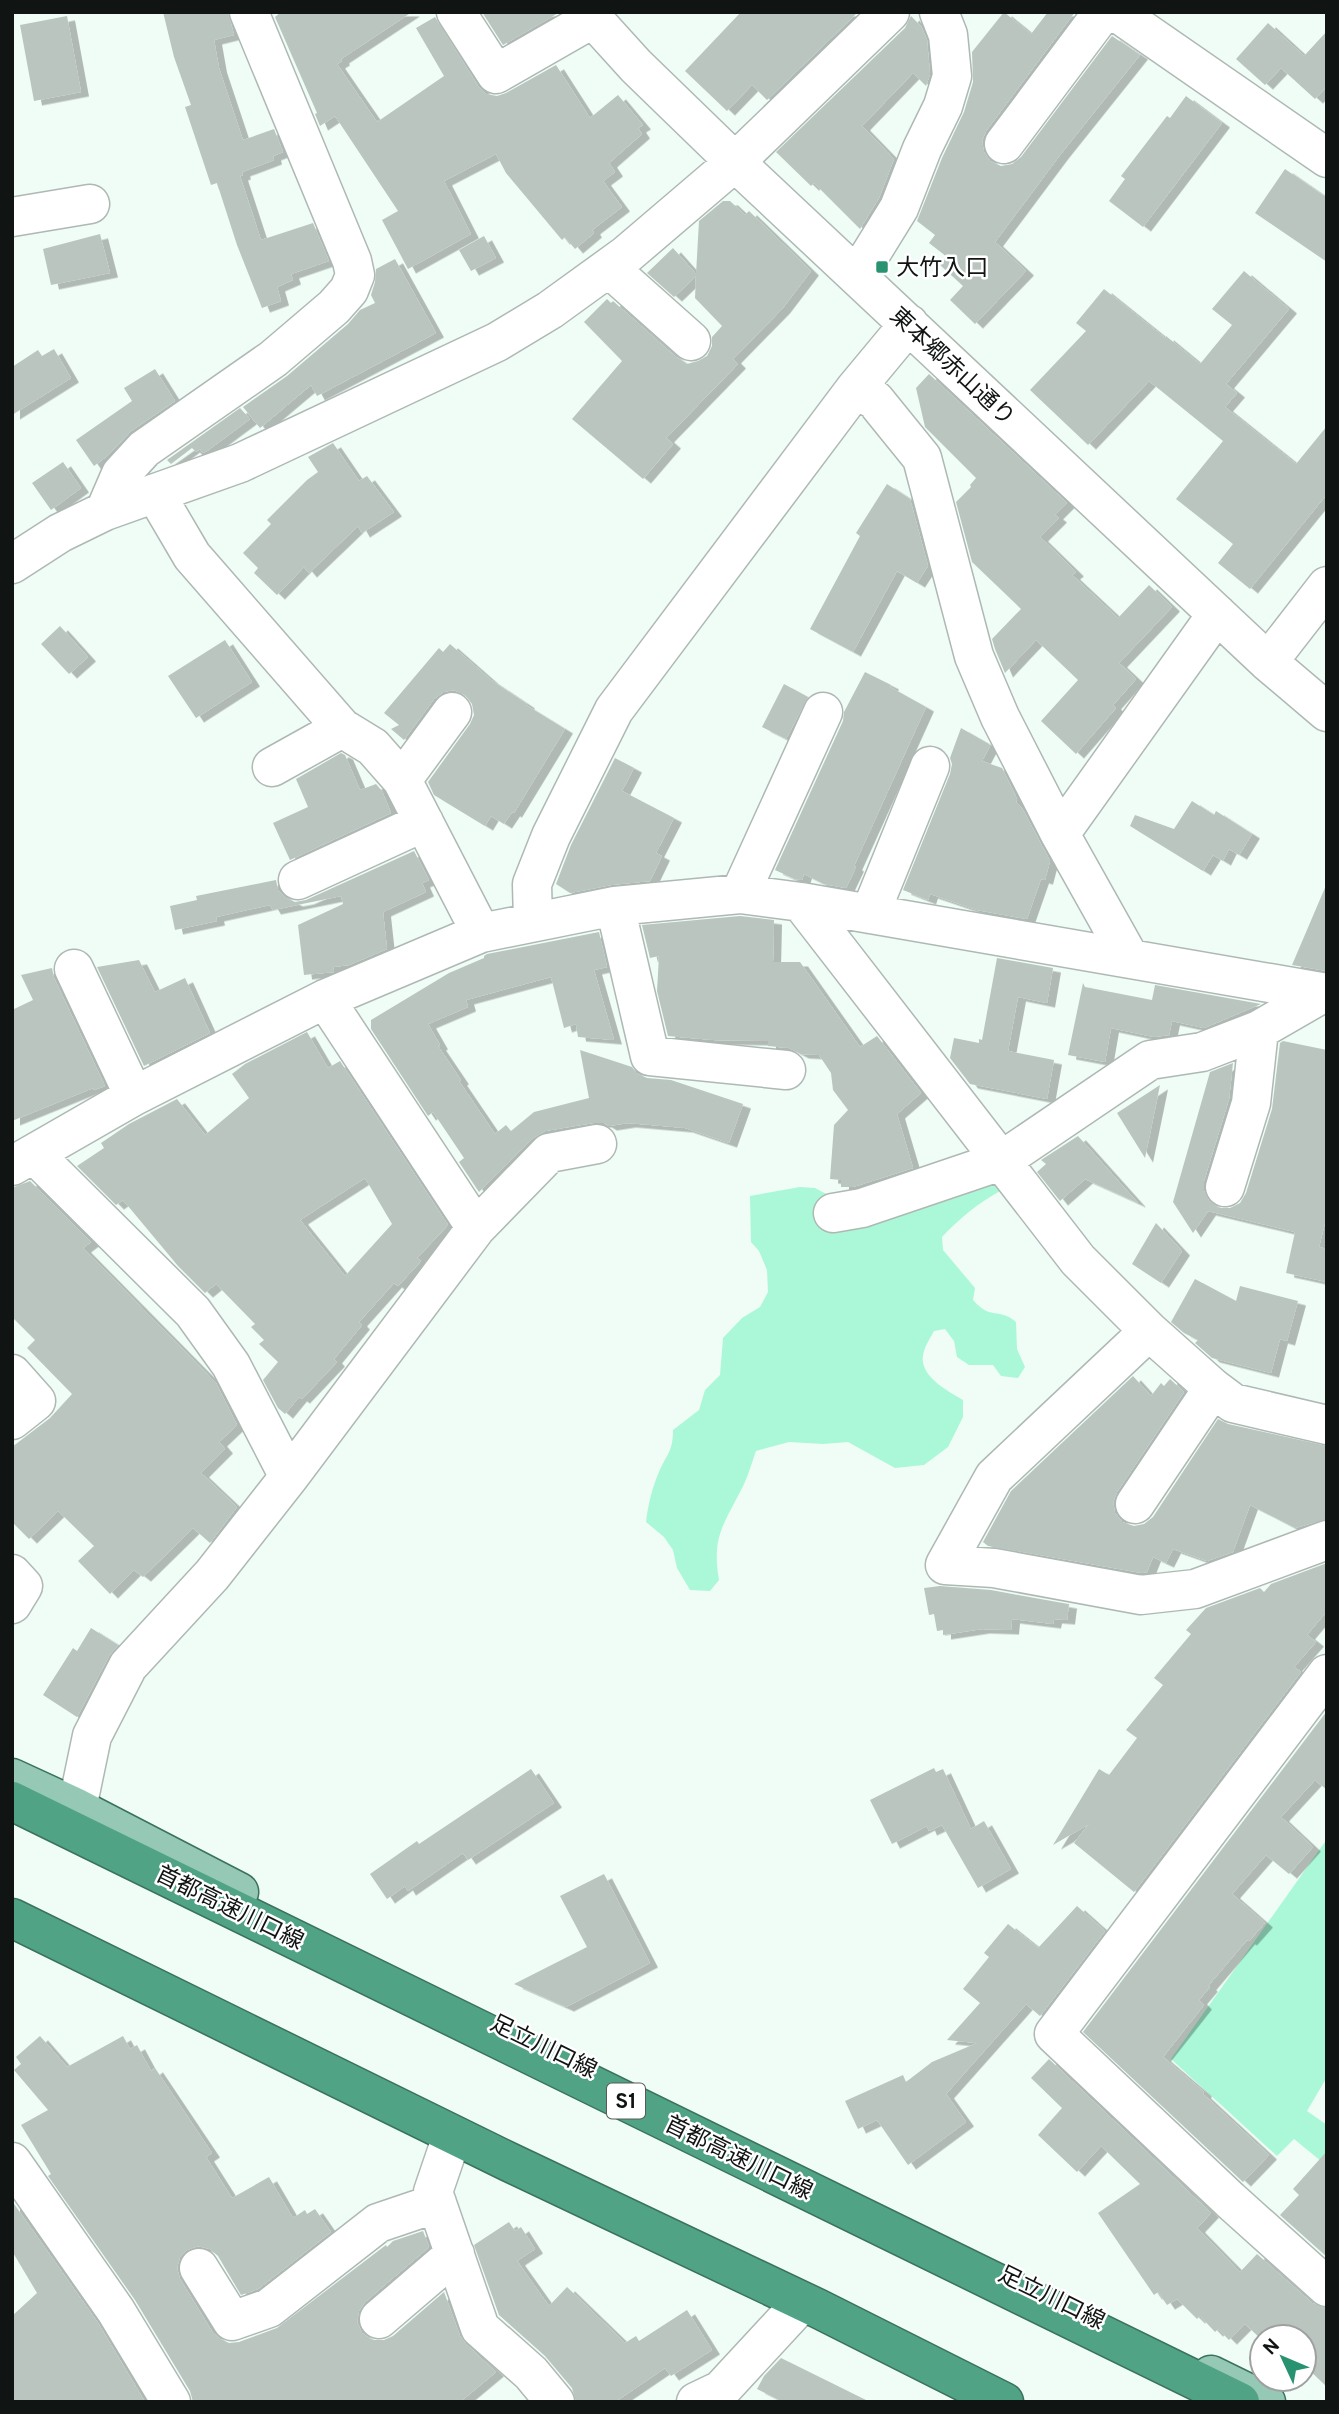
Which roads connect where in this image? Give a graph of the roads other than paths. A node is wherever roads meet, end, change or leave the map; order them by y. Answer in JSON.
{"nodes":[{"id":1,"x":249,"y":12,"type":"edge"},
{"id":2,"x":456,"y":12,"type":"edge"},
{"id":3,"x":890,"y":12,"type":"edge"},
{"id":4,"x":939,"y":12,"type":"edge"},
{"id":5,"x":1103,"y":12,"type":"edge"},
{"id":6,"x":1116,"y":12,"type":"edge"},
{"id":7,"x":589,"y":16,"type":"edge"},
{"id":8,"x":1004,"y":144,"type":"dead end"},
{"id":9,"x":1327,"y":158,"type":"edge"},
{"id":10,"x":734,"y":162,"type":"junction"},
{"id":11,"x":90,"y":204,"type":"dead end"},
{"id":12,"x":12,"y":217,"type":"edge"},
{"id":13,"x":609,"y":268,"type":"junction"},
{"id":14,"x":857,"y":275,"type":"junction"},
{"id":15,"x":909,"y":324,"type":"junction"},
{"id":16,"x":691,"y":341,"type":"dead end"},
{"id":17,"x":855,"y":389,"type":"junction"},
{"id":18,"x":155,"y":493,"type":"junction"},
{"id":19,"x":105,"y":511,"type":"junction"},
{"id":20,"x":12,"y":564,"type":"edge"},
{"id":21,"x":1327,"y":586,"type":"edge"},
{"id":22,"x":1217,"y":614,"type":"junction"},
{"id":23,"x":1268,"y":662,"type":"junction"},
{"id":24,"x":452,"y":712,"type":"dead end"},
{"id":25,"x":823,"y":712,"type":"dead end"},
{"id":26,"x":1327,"y":712,"type":"edge"},
{"id":27,"x":342,"y":728,"type":"junction"},
{"id":28,"x":929,"y":766,"type":"dead end"},
{"id":29,"x":272,"y":767,"type":"dead end"},
{"id":30,"x":402,"y":780,"type":"junction"},
{"id":31,"x":424,"y":822,"type":"junction"},
{"id":32,"x":1060,"y":834,"type":"junction"},
{"id":33,"x":298,"y":880,"type":"dead end"},
{"id":34,"x":740,"y":894,"type":"junction"},
{"id":35,"x":800,"y":902,"type":"junction"},
{"id":36,"x":615,"y":906,"type":"junction"},
{"id":37,"x":870,"y":914,"type":"junction"},
{"id":38,"x":533,"y":921,"type":"junction"},
{"id":39,"x":481,"y":933,"type":"junction"},
{"id":40,"x":1130,"y":959,"type":"junction"},
{"id":41,"x":74,"y":969,"type":"dead end"},
{"id":42,"x":1325,"y":993,"type":"edge"},
{"id":43,"x":325,"y":999,"type":"junction"},
{"id":44,"x":1259,"y":1030,"type":"junction"},
{"id":45,"x":786,"y":1070,"type":"dead end"},
{"id":46,"x":134,"y":1096,"type":"junction"},
{"id":47,"x":597,"y":1144,"type":"dead end"},
{"id":48,"x":23,"y":1160,"type":"edge"},
{"id":49,"x":1001,"y":1161,"type":"junction"},
{"id":50,"x":1225,"y":1187,"type":"dead end"},
{"id":51,"x":833,"y":1213,"type":"dead end"},
{"id":52,"x":476,"y":1228,"type":"junction"},
{"id":53,"x":1149,"y":1331,"type":"junction"},
{"id":54,"x":12,"y":1374,"type":"edge"},
{"id":55,"x":1213,"y":1388,"type":"junction"},
{"id":56,"x":12,"y":1420,"type":"edge"},
{"id":57,"x":1327,"y":1425,"type":"edge"},
{"id":58,"x":289,"y":1477,"type":"junction"},
{"id":59,"x":1135,"y":1504,"type":"dead end"},
{"id":60,"x":1327,"y":1540,"type":"edge"},
{"id":61,"x":12,"y":1574,"type":"edge"},
{"id":62,"x":12,"y":1604,"type":"edge"},
{"id":63,"x":1327,"y":1674,"type":"edge"},
{"id":64,"x":12,"y":1778,"type":"edge"},
{"id":65,"x":12,"y":1801,"type":"edge"},
{"id":66,"x":77,"y":1808,"type":"junction"},
{"id":67,"x":12,"y":1830,"type":"edge"},
{"id":68,"x":12,"y":1919,"type":"edge"},
{"id":69,"x":274,"y":1929,"type":"junction"},
{"id":70,"x":12,"y":1933,"type":"edge"},
{"id":71,"x":448,"y":2148,"type":"junction"},
{"id":72,"x":12,"y":2162,"type":"edge"},
{"id":73,"x":437,"y":2203,"type":"junction"},
{"id":74,"x":455,"y":2254,"type":"junction"},
{"id":75,"x":199,"y":2268,"type":"dead end"},
{"id":76,"x":1327,"y":2287,"type":"edge"},
{"id":77,"x":794,"y":2311,"type":"junction"},
{"id":78,"x":379,"y":2319,"type":"dead end"},
{"id":79,"x":171,"y":2402,"type":"edge"},
{"id":80,"x":555,"y":2402,"type":"edge"},
{"id":81,"x":696,"y":2402,"type":"edge"},
{"id":82,"x":980,"y":2402,"type":"edge"},
{"id":83,"x":1004,"y":2402,"type":"edge"},
{"id":84,"x":1240,"y":2402,"type":"edge"},
{"id":85,"x":1266,"y":2402,"type":"edge"}],
"edges":[{"from":1,"to":19,"type":"street"},
{"from":2,"to":7,"type":"street"},
{"from":3,"to":10,"type":"street"},
{"from":4,"to":14,"type":"street"},
{"from":5,"to":8,"type":"street"},
{"from":6,"to":9,"type":"street"},
{"from":7,"to":10,"type":"street","name":"東本郷赤山通り"},
{"from":10,"to":13,"type":"street"},
{"from":10,"to":14,"type":"street","name":"東本郷赤山通り"},
{"from":11,"to":12,"type":"street"},
{"from":13,"to":16,"type":"street"},
{"from":13,"to":18,"type":"street"},
{"from":14,"to":15,"type":"street","name":"東本郷赤山通り"},
{"from":15,"to":17,"type":"street"},
{"from":15,"to":22,"type":"street","name":"東本郷赤山通り"},
{"from":17,"to":32,"type":"street"},
{"from":17,"to":38,"type":"street"},
{"from":18,"to":19,"type":"street"},
{"from":18,"to":27,"type":"street"},
{"from":19,"to":20,"type":"street"},
{"from":21,"to":23,"type":"street"},
{"from":22,"to":23,"type":"street","name":"東本郷赤山通り"},
{"from":22,"to":32,"type":"street"},
{"from":23,"to":26,"type":"street","name":"東本郷赤山通り"},
{"from":24,"to":30,"type":"street"},
{"from":25,"to":34,"type":"street"},
{"from":27,"to":29,"type":"street"},
{"from":27,"to":30,"type":"street"},
{"from":28,"to":37,"type":"street"},
{"from":30,"to":31,"type":"street"},
{"from":31,"to":33,"type":"street"},
{"from":31,"to":39,"type":"street"},
{"from":32,"to":40,"type":"street"},
{"from":34,"to":35,"type":"street"},
{"from":34,"to":36,"type":"street"},
{"from":35,"to":37,"type":"street"},
{"from":35,"to":49,"type":"street"},
{"from":36,"to":38,"type":"street"},
{"from":36,"to":45,"type":"street"},
{"from":37,"to":40,"type":"street"},
{"from":38,"to":39,"type":"street"},
{"from":39,"to":43,"type":"street"},
{"from":40,"to":42,"type":"street"},
{"from":41,"to":46,"type":"street"},
{"from":42,"to":44,"type":"street"},
{"from":43,"to":46,"type":"street"},
{"from":43,"to":52,"type":"street"},
{"from":44,"to":49,"type":"street"},
{"from":44,"to":50,"type":"street"},
{"from":46,"to":48,"type":"street"},
{"from":47,"to":52,"type":"street"},
{"from":48,"to":58,"type":"street"},
{"from":49,"to":51,"type":"street"},
{"from":49,"to":53,"type":"street"},
{"from":52,"to":58,"type":"street"},
{"from":53,"to":55,"type":"street"},
{"from":53,"to":60,"type":"street"},
{"from":54,"to":56,"type":"street"},
{"from":55,"to":57,"type":"street"},
{"from":55,"to":59,"type":"street"},
{"from":58,"to":66,"type":"street"},
{"from":61,"to":62,"type":"street"},
{"from":63,"to":76,"type":"street"},
{"from":64,"to":66,"type":"main road","name":"足立川口線"},
{"from":65,"to":69,"type":"highway","name":"首都高速川口線","number":"S1"},
{"from":66,"to":85,"type":"main road","name":"足立川口線"},
{"from":67,"to":69,"type":"highway"},
{"from":68,"to":83,"type":"highway"},
{"from":69,"to":84,"type":"highway","name":"首都高速川口線","number":"S1"},
{"from":70,"to":71,"type":"main road"},
{"from":71,"to":73,"type":"street"},
{"from":71,"to":77,"type":"main road"},
{"from":72,"to":79,"type":"street"},
{"from":73,"to":74,"type":"street"},
{"from":73,"to":75,"type":"street"},
{"from":74,"to":78,"type":"street"},
{"from":74,"to":80,"type":"street"},
{"from":77,"to":81,"type":"street"},
{"from":77,"to":82,"type":"main road"}]}
